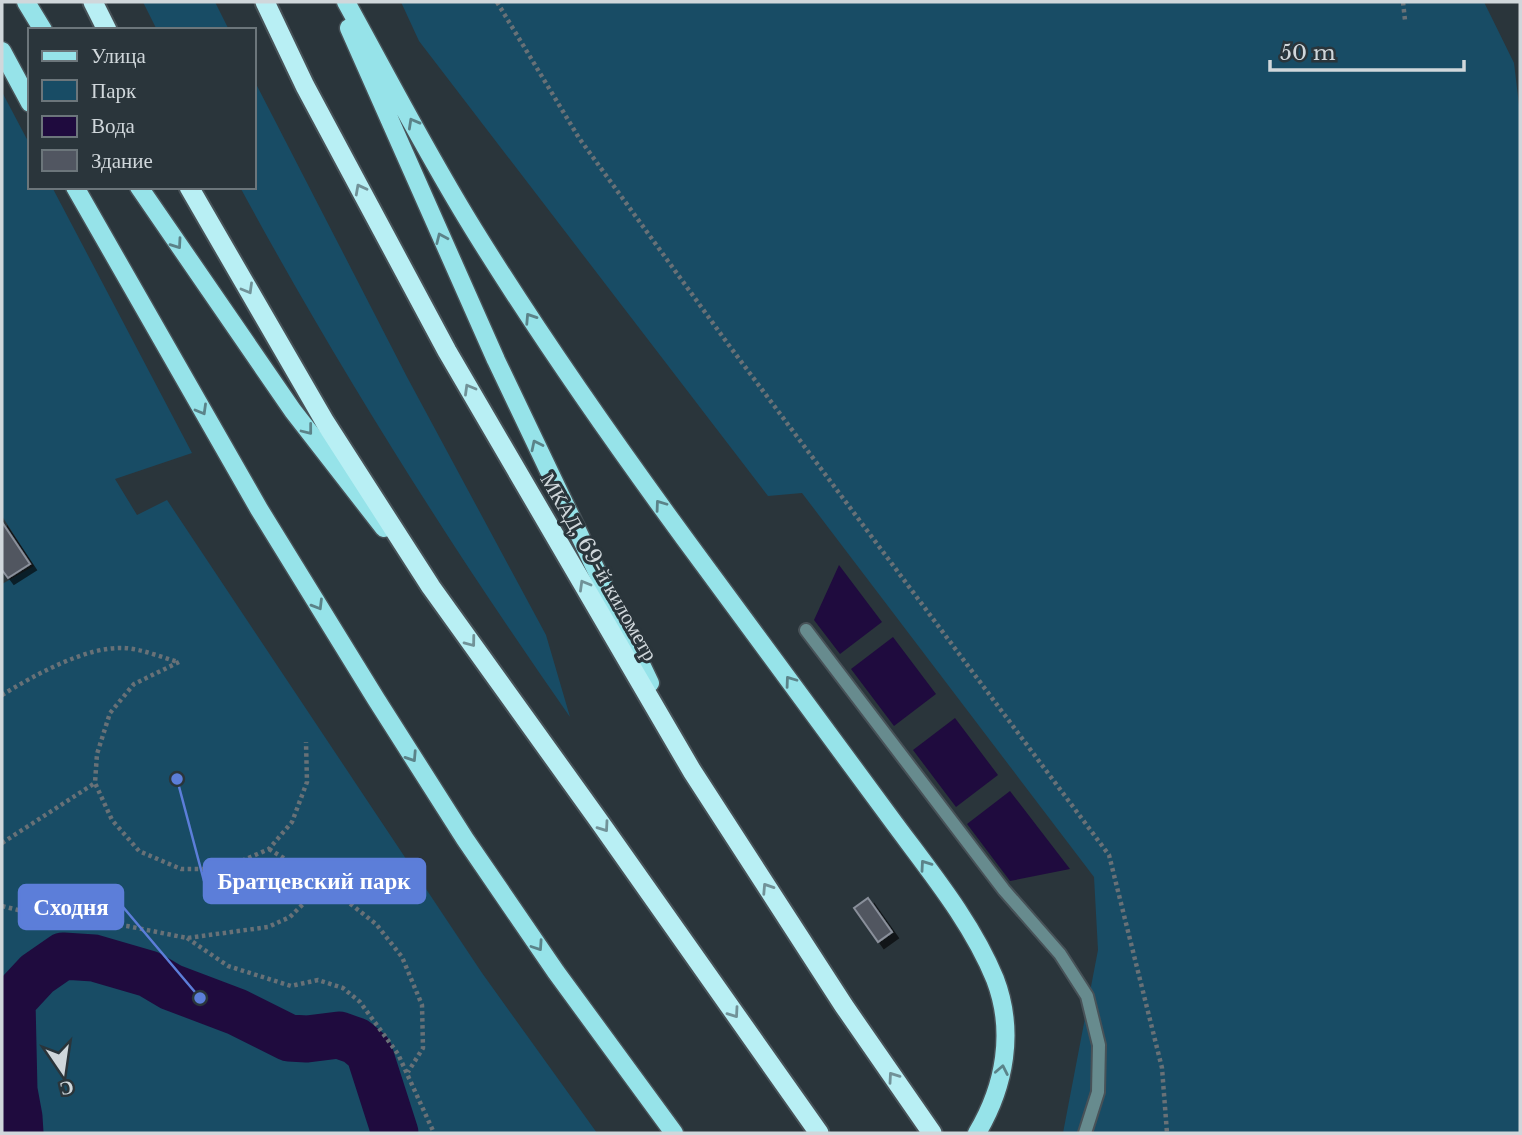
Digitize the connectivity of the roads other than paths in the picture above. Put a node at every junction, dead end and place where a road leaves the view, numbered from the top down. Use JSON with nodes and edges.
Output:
{"nodes":[{"id":1,"x":26,"y":2,"type":"edge"},
{"id":2,"x":93,"y":2,"type":"edge"},
{"id":3,"x":265,"y":2,"type":"edge"},
{"id":4,"x":337,"y":2,"type":"edge"},
{"id":5,"x":346,"y":2,"type":"edge"},
{"id":6,"x":42,"y":28,"type":"edge"},
{"id":7,"x":106,"y":28,"type":"edge"},
{"id":8,"x":2,"y":51,"type":"edge"},
{"id":9,"x":28,"y":99,"type":"edge"},
{"id":10,"x":76,"y":189,"type":"edge"},
{"id":11,"x":140,"y":189,"type":"edge"},
{"id":12,"x":190,"y":189,"type":"edge"},
{"id":13,"x":431,"y":587,"type":"junction"},
{"id":14,"x":806,"y":630,"type":"dead end"},
{"id":15,"x":692,"y":771,"type":"junction"},
{"id":16,"x":674,"y":1133,"type":"edge"},
{"id":17,"x":819,"y":1133,"type":"edge"},
{"id":18,"x":932,"y":1133,"type":"edge"},
{"id":19,"x":977,"y":1133,"type":"edge"},
{"id":20,"x":1085,"y":1133,"type":"edge"}],
"edges":[{"from":1,"to":6,"type":"main road"},
{"from":2,"to":7,"type":"highway"},
{"from":15,"to":3,"type":"highway","name":"МКАД, 69-й километр","one_way":true},
{"from":15,"to":4,"type":"main road","one_way":true},
{"from":19,"to":5,"type":"main road","one_way":true},
{"from":8,"to":9,"type":"main road"},
{"from":10,"to":16,"type":"main road","one_way":true},
{"from":11,"to":13,"type":"main road","one_way":true},
{"from":12,"to":13,"type":"highway","one_way":true},
{"from":13,"to":17,"type":"highway","one_way":true},
{"from":14,"to":20,"type":"lane"},
{"from":18,"to":15,"type":"highway","name":"МКАД, 69-й километр","one_way":true}]}
